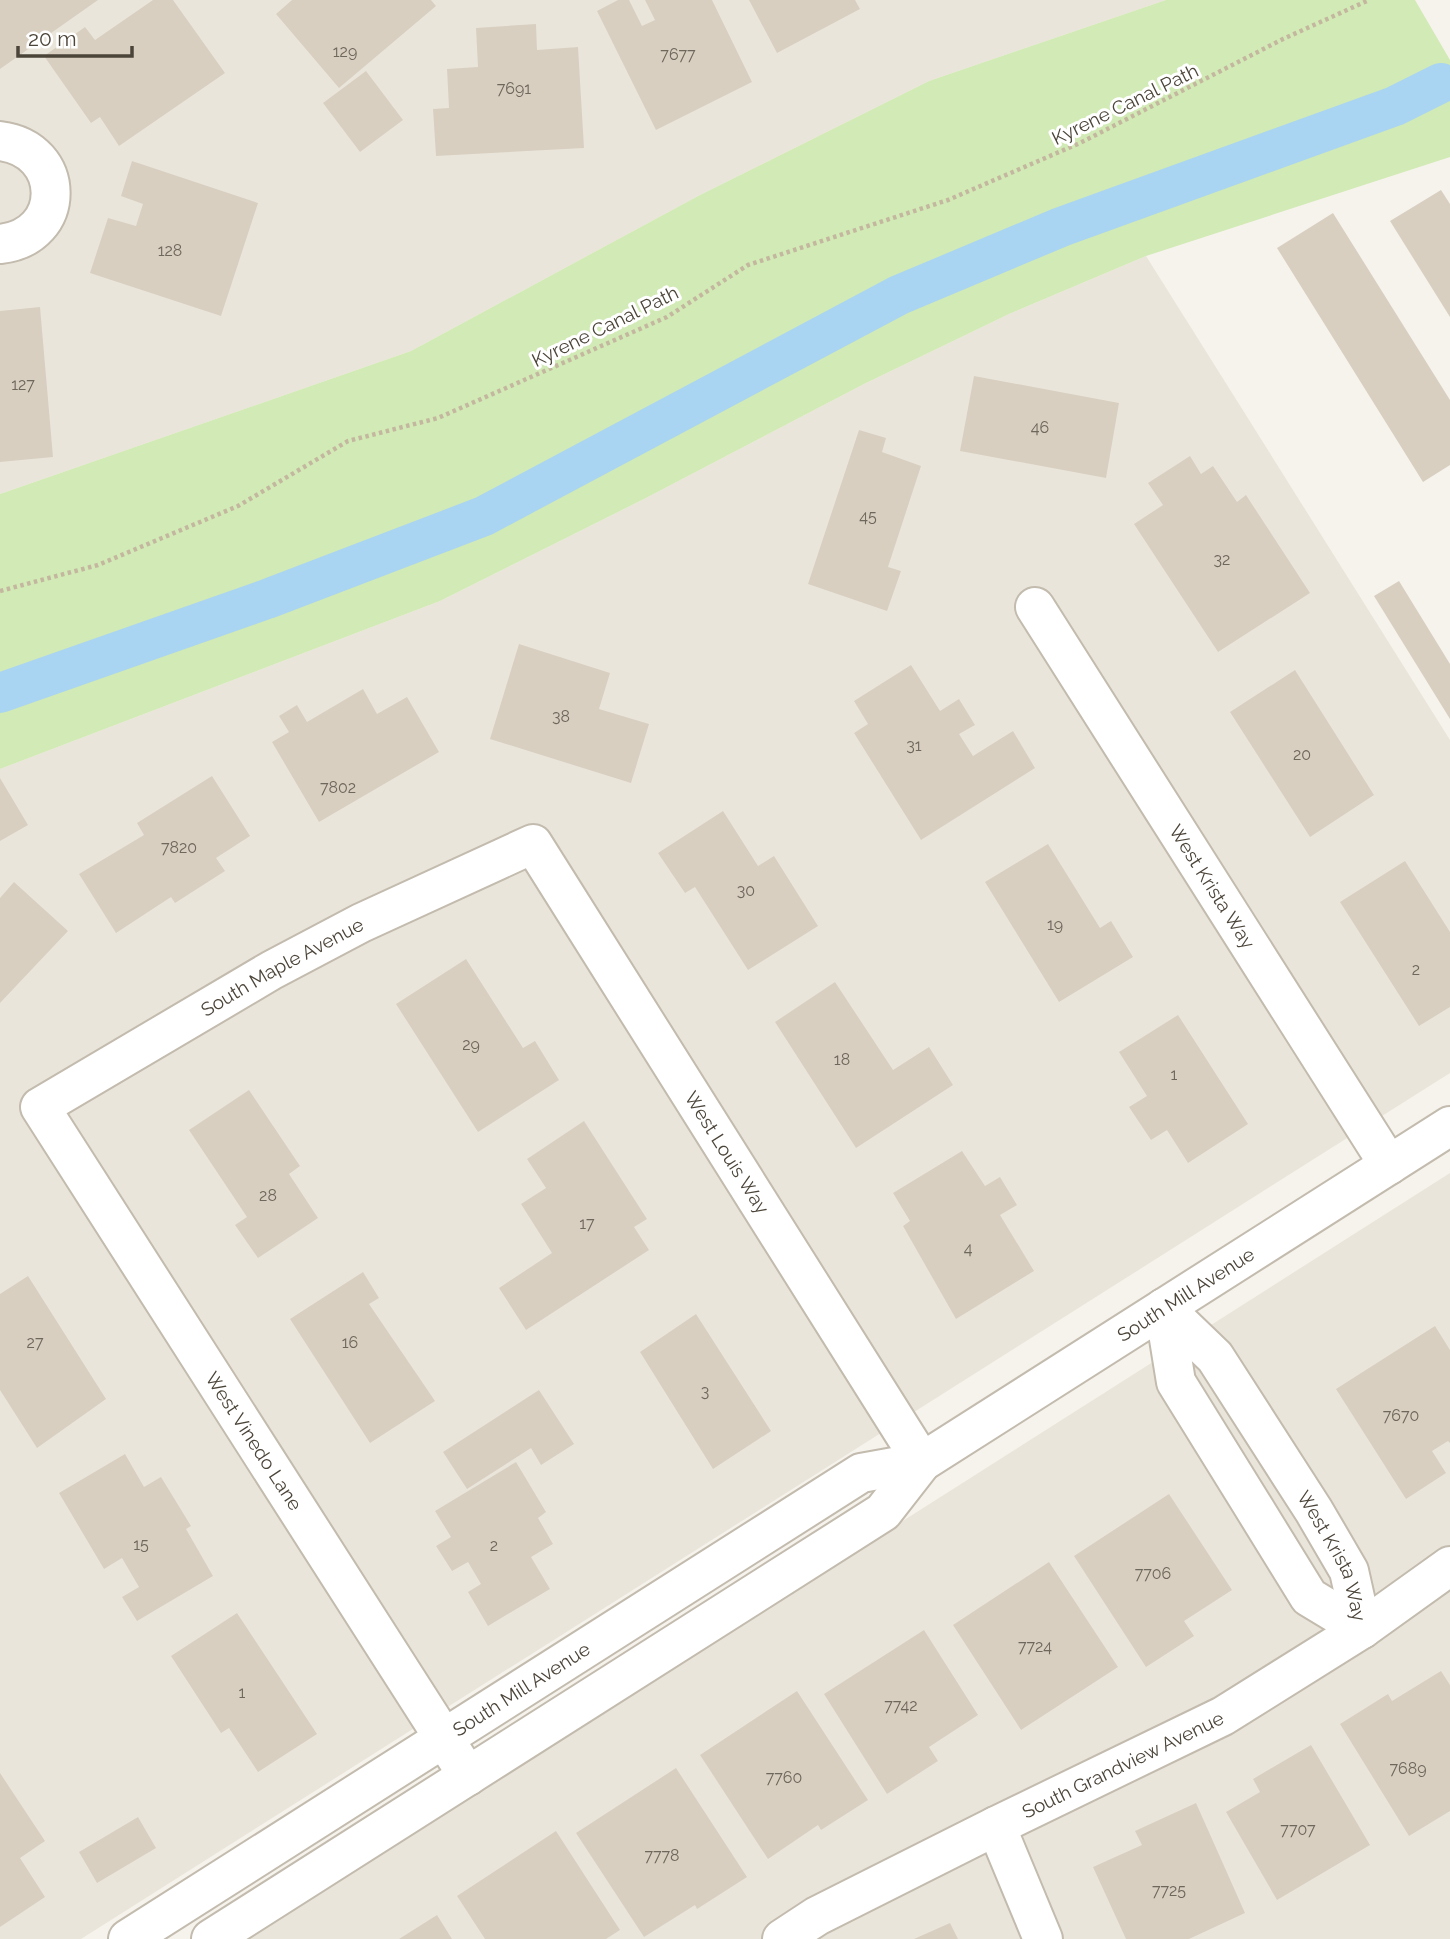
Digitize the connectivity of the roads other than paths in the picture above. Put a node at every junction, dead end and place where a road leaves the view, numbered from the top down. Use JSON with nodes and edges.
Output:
{"nodes":[{"id":1,"x":0,"y":141,"type":"edge"},
{"id":2,"x":0,"y":244,"type":"edge"},
{"id":3,"x":1035,"y":607,"type":"dead end"},
{"id":4,"x":533,"y":844,"type":"joint"},
{"id":5,"x":40,"y":1107,"type":"joint"},
{"id":6,"x":1450,"y":1126,"type":"edge"},
{"id":7,"x":1389,"y":1165,"type":"junction"},
{"id":8,"x":1164,"y":1308,"type":"junction"},
{"id":9,"x":922,"y":1462,"type":"junction"},
{"id":10,"x":1292,"y":1478,"type":"junction"},
{"id":11,"x":1251,"y":1503,"type":"junction"},
{"id":12,"x":1450,"y":1566,"type":"edge"},
{"id":13,"x":1363,"y":1629,"type":"junction"},
{"id":14,"x":445,"y":1739,"type":"junction"},
{"id":15,"x":468,"y":1776,"type":"junction"},
{"id":16,"x":996,"y":1826,"type":"junction"},
{"id":17,"x":128,"y":1939,"type":"edge"},
{"id":18,"x":211,"y":1939,"type":"edge"},
{"id":19,"x":782,"y":1939,"type":"edge"},
{"id":20,"x":1043,"y":1939,"type":"edge"}],
"edges":[{"from":1,"to":2,"type":"street"},
{"from":3,"to":7,"type":"street","name":"West Krista Way"},
{"from":4,"to":5,"type":"street","name":"South Maple Avenue"},
{"from":4,"to":9,"type":"street","name":"West Louis Way"},
{"from":5,"to":14,"type":"street","name":"West Vinedo Lane"},
{"from":6,"to":7,"type":"street","name":"South Mill Avenue"},
{"from":7,"to":8,"type":"street","name":"South Mill Avenue"},
{"from":8,"to":9,"type":"street","name":"South Mill Avenue"},
{"from":8,"to":10,"type":"street","name":"West Krista Way"},
{"from":8,"to":11,"type":"street","name":"West Krista Way"},
{"from":9,"to":14,"type":"street","name":"South Mill Avenue"},
{"from":9,"to":15,"type":"street","name":"South Mill Avenue"},
{"from":10,"to":11,"type":"street"},
{"from":10,"to":13,"type":"street","name":"West Krista Way"},
{"from":11,"to":13,"type":"street","name":"West Krista Way"},
{"from":12,"to":13,"type":"street","name":"South Grandview Avenue"},
{"from":13,"to":16,"type":"street","name":"South Grandview Avenue"},
{"from":14,"to":15,"type":"street","name":"West Vinedo Lane"},
{"from":14,"to":17,"type":"street","name":"South Mill Avenue"},
{"from":15,"to":18,"type":"street","name":"South Mill Avenue"},
{"from":16,"to":19,"type":"street","name":"South Grandview Avenue"},
{"from":16,"to":20,"type":"street"}]}
